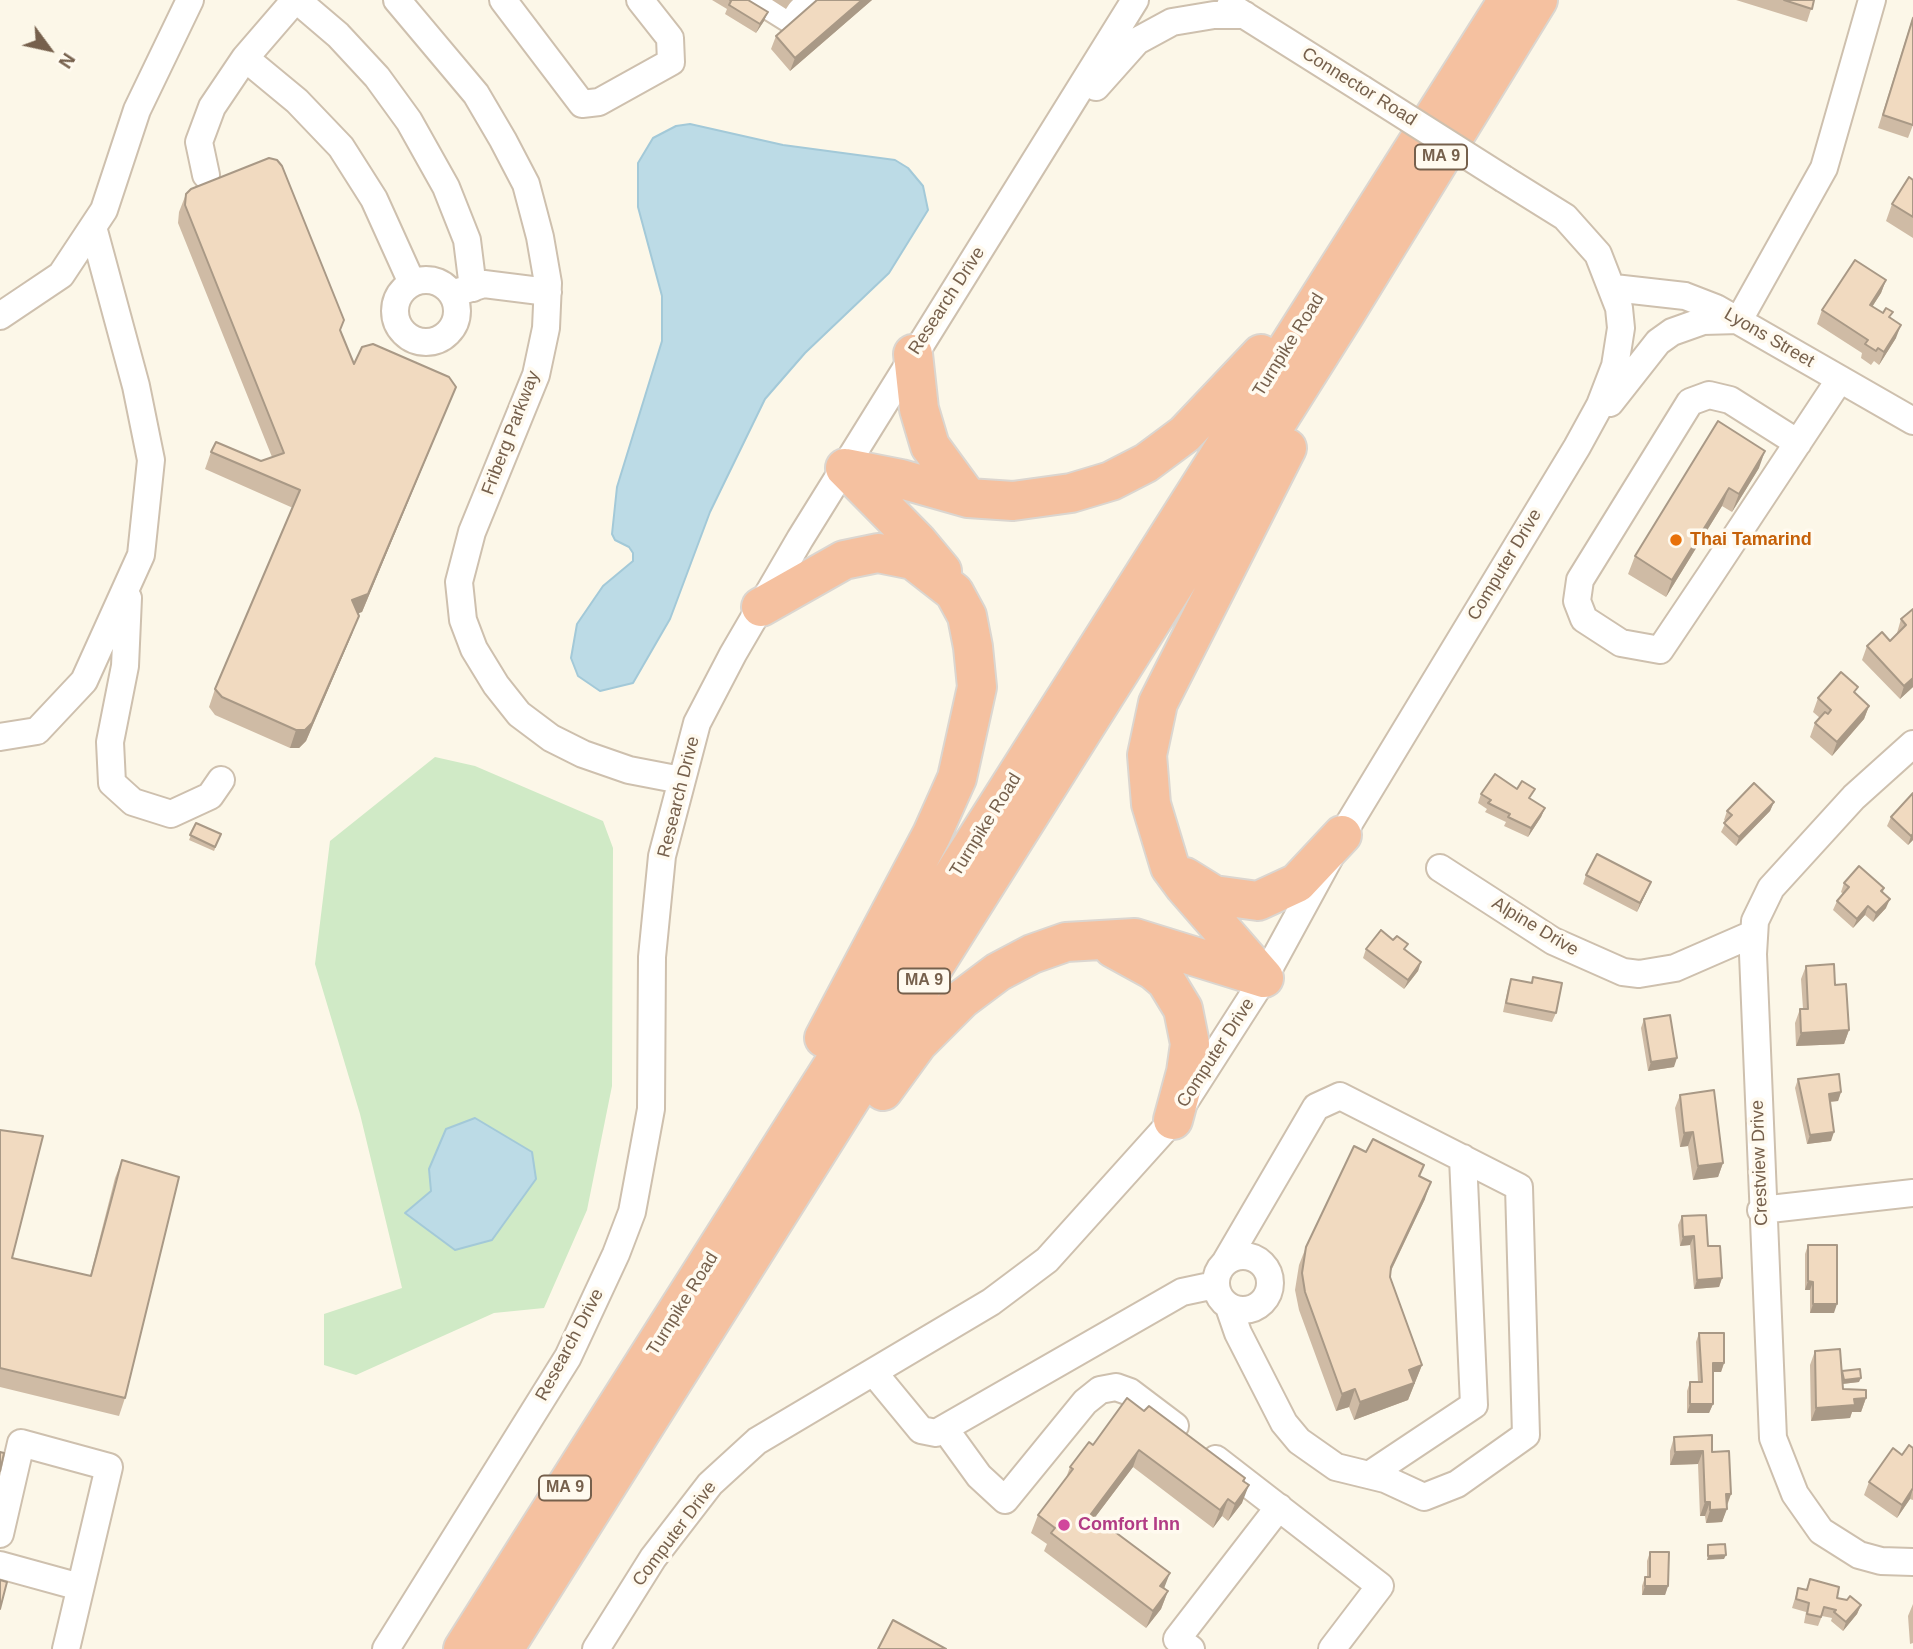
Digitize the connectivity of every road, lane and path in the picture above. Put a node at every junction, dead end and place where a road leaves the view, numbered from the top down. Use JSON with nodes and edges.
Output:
{"nodes":[{"id":1,"x":190,"y":0,"type":"edge"},
{"id":2,"x":296,"y":0,"type":"edge"},
{"id":3,"x":397,"y":0,"type":"edge"},
{"id":4,"x":503,"y":0,"type":"edge"},
{"id":5,"x":640,"y":0,"type":"edge"},
{"id":6,"x":759,"y":0,"type":"edge"},
{"id":7,"x":811,"y":0,"type":"edge"},
{"id":8,"x":1135,"y":0,"type":"edge"},
{"id":9,"x":1221,"y":0,"type":"edge"},
{"id":10,"x":1508,"y":0,"type":"edge"},
{"id":11,"x":1538,"y":0,"type":"edge"},
{"id":12,"x":1872,"y":0,"type":"edge"},
{"id":13,"x":1245,"y":15,"type":"junction"},
{"id":14,"x":245,"y":58,"type":"junction"},
{"id":15,"x":1051,"y":138,"type":"junction"},
{"id":16,"x":206,"y":175,"type":"dead end"},
{"id":17,"x":93,"y":227,"type":"junction"},
{"id":18,"x":1350,"y":249,"type":"junction"},
{"id":19,"x":412,"y":283,"type":"junction"},
{"id":20,"x":1614,"y":288,"type":"junction"},
{"id":21,"x":463,"y":291,"type":"junction"},
{"id":22,"x":548,"y":292,"type":"junction"},
{"id":23,"x":1345,"y":314,"type":"junction"},
{"id":24,"x":0,"y":316,"type":"edge"},
{"id":25,"x":1739,"y":320,"type":"junction"},
{"id":26,"x":913,"y":354,"type":"junction"},
{"id":27,"x":1840,"y":379,"type":"junction"},
{"id":28,"x":1913,"y":421,"type":"edge"},
{"id":29,"x":1798,"y":443,"type":"junction"},
{"id":30,"x":1577,"y":447,"type":"junction"},
{"id":31,"x":845,"y":468,"type":"junction"},
{"id":32,"x":968,"y":498,"type":"junction"},
{"id":33,"x":129,"y":582,"type":"junction"},
{"id":34,"x":954,"y":592,"type":"junction"},
{"id":35,"x":761,"y":607,"type":"junction"},
{"id":36,"x":0,"y":737,"type":"edge"},
{"id":37,"x":1913,"y":744,"type":"edge"},
{"id":38,"x":221,"y":780,"type":"dead end"},
{"id":39,"x":681,"y":780,"type":"junction"},
{"id":40,"x":1342,"y":835,"type":"junction"},
{"id":41,"x":1170,"y":867,"type":"junction"},
{"id":42,"x":1440,"y":868,"type":"dead end"},
{"id":43,"x":1753,"y":934,"type":"junction"},
{"id":44,"x":1099,"y":941,"type":"junction"},
{"id":45,"x":1264,"y":978,"type":"junction"},
{"id":46,"x":1173,"y":1119,"type":"junction"},
{"id":47,"x":1463,"y":1158,"type":"junction"},
{"id":48,"x":1913,"y":1193,"type":"edge"},
{"id":49,"x":1761,"y":1210,"type":"junction"},
{"id":50,"x":1223,"y":1285,"type":"junction"},
{"id":51,"x":668,"y":1328,"type":"junction"},
{"id":52,"x":874,"y":1373,"type":"junction"},
{"id":53,"x":945,"y":1429,"type":"junction"},
{"id":54,"x":1369,"y":1475,"type":"junction"},
{"id":55,"x":1279,"y":1507,"type":"junction"},
{"id":56,"x":0,"y":1534,"type":"edge"},
{"id":57,"x":1913,"y":1562,"type":"edge"},
{"id":58,"x":0,"y":1565,"type":"edge"},
{"id":59,"x":80,"y":1587,"type":"junction"},
{"id":60,"x":506,"y":1646,"type":"edge"},
{"id":61,"x":66,"y":1649,"type":"edge"},
{"id":62,"x":386,"y":1649,"type":"edge"},
{"id":63,"x":463,"y":1649,"type":"edge"},
{"id":64,"x":596,"y":1649,"type":"edge"},
{"id":65,"x":1191,"y":1649,"type":"edge"},
{"id":66,"x":1332,"y":1649,"type":"edge"}],
"edges":[{"from":1,"to":17,"type":"street"},
{"from":2,"to":14,"type":"street"},
{"from":2,"to":21,"type":"street"},
{"from":3,"to":22,"type":"street","name":"Friberg Parkway"},
{"from":4,"to":5,"type":"street"},
{"from":6,"to":7,"type":"street"},
{"from":8,"to":15,"type":"street","name":"Research Drive"},
{"from":9,"to":13,"type":"street","name":"Connector Road"},
{"from":10,"to":18,"type":"highway","name":"Turnpike Road","number":"MA 9"},
{"from":11,"to":23,"type":"highway","name":"Turnpike Road","number":"MA 9"},
{"from":12,"to":25,"type":"street"},
{"from":13,"to":15,"type":"street"},
{"from":13,"to":20,"type":"street","name":"Connector Road","bridge":true},
{"from":14,"to":16,"type":"street"},
{"from":14,"to":19,"type":"street"},
{"from":15,"to":26,"type":"street","name":"Research Drive"},
{"from":17,"to":24,"type":"street"},
{"from":17,"to":33,"type":"street"},
{"from":18,"to":32,"type":"highway"},
{"from":18,"to":51,"type":"highway","name":"Turnpike Road","number":"MA 9"},
{"from":19,"to":21,"type":"street"},
{"from":19,"to":21,"type":"street"},
{"from":20,"to":25,"type":"street","name":"Lyons Street"},
{"from":20,"to":30,"type":"street","name":"Computer Drive"},
{"from":21,"to":22,"type":"street"},
{"from":22,"to":39,"type":"street","name":"Friberg Parkway"},
{"from":23,"to":41,"type":"highway"},
{"from":23,"to":60,"type":"highway","name":"Turnpike Road","number":"MA 9"},
{"from":25,"to":27,"type":"street","name":"Lyons Street"},
{"from":25,"to":30,"type":"street"},
{"from":26,"to":31,"type":"street","name":"Research Drive"},
{"from":26,"to":32,"type":"highway"},
{"from":27,"to":28,"type":"street","name":"Lyons Street"},
{"from":27,"to":29,"type":"street"},
{"from":29,"to":29,"type":"street"},
{"from":30,"to":40,"type":"street","name":"Computer Drive"},
{"from":31,"to":32,"type":"highway"},
{"from":31,"to":34,"type":"highway"},
{"from":31,"to":35,"type":"street","name":"Research Drive"},
{"from":33,"to":36,"type":"street"},
{"from":33,"to":38,"type":"street"},
{"from":34,"to":35,"type":"highway"},
{"from":34,"to":51,"type":"highway"},
{"from":35,"to":39,"type":"street","name":"Research Drive"},
{"from":37,"to":43,"type":"street","name":"Crestview Drive"},
{"from":39,"to":62,"type":"street","name":"Research Drive"},
{"from":40,"to":41,"type":"highway"},
{"from":40,"to":45,"type":"street","name":"Computer Drive"},
{"from":41,"to":45,"type":"highway"},
{"from":42,"to":43,"type":"street","name":"Alpine Drive"},
{"from":43,"to":49,"type":"street","name":"Crestview Drive"},
{"from":44,"to":45,"type":"highway"},
{"from":44,"to":46,"type":"highway"},
{"from":44,"to":60,"type":"highway"},
{"from":45,"to":46,"type":"street","name":"Computer Drive"},
{"from":46,"to":52,"type":"street","name":"Computer Drive"},
{"from":47,"to":50,"type":"street"},
{"from":47,"to":54,"type":"street"},
{"from":47,"to":54,"type":"street"},
{"from":48,"to":49,"type":"street"},
{"from":49,"to":57,"type":"street","name":"Crestview Drive"},
{"from":50,"to":53,"type":"street"},
{"from":50,"to":54,"type":"street"},
{"from":51,"to":63,"type":"highway","name":"Turnpike Road","number":"MA 9"},
{"from":52,"to":53,"type":"street"},
{"from":52,"to":64,"type":"street","name":"Computer Drive"},
{"from":53,"to":55,"type":"street"},
{"from":55,"to":65,"type":"street"},
{"from":55,"to":66,"type":"street"},
{"from":56,"to":59,"type":"street"},
{"from":58,"to":59,"type":"street"},
{"from":59,"to":61,"type":"street"}]}
